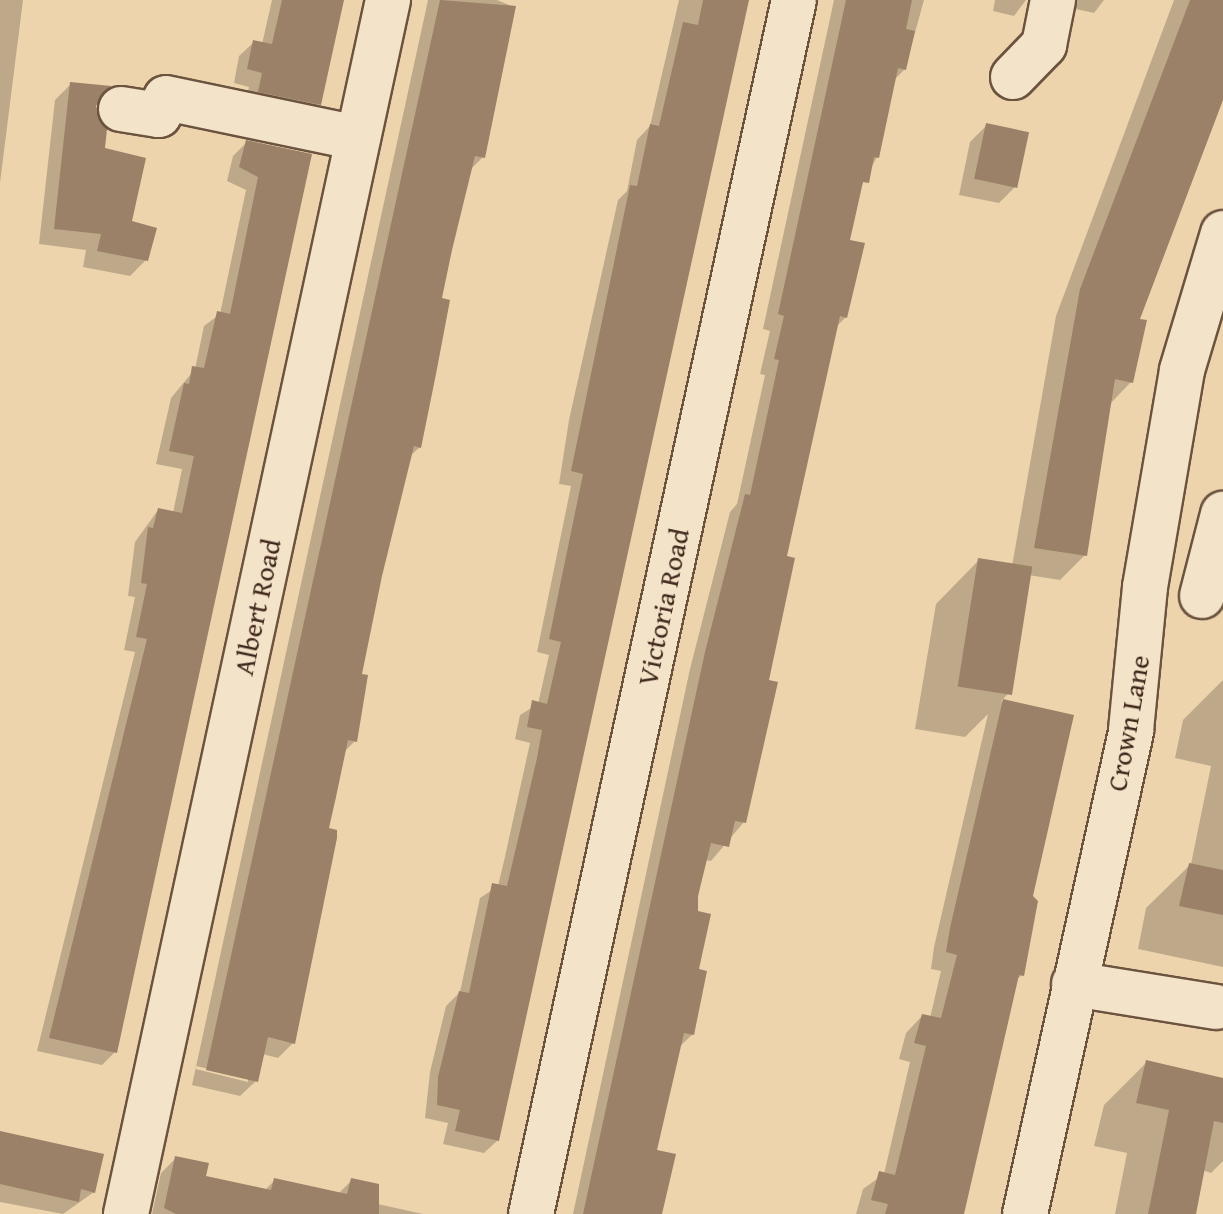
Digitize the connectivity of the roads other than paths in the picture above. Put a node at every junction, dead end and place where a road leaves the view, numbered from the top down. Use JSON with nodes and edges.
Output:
{"nodes":[{"id":1,"x":388,"y":0,"type":"edge"},
{"id":2,"x":794,"y":0,"type":"edge"},
{"id":3,"x":1053,"y":0,"type":"edge"},
{"id":4,"x":1013,"y":77,"type":"dead end"},
{"id":5,"x":121,"y":109,"type":"dead end"},
{"id":6,"x":358,"y":138,"type":"junction"},
{"id":7,"x":1223,"y":233,"type":"edge"},
{"id":8,"x":1223,"y":514,"type":"edge"},
{"id":9,"x":1145,"y":587,"type":"junction"},
{"id":10,"x":1212,"y":599,"type":"edge"},
{"id":11,"x":1074,"y":984,"type":"junction"},
{"id":12,"x":1216,"y":1007,"type":"dead end"},
{"id":13,"x":126,"y":1214,"type":"edge"},
{"id":14,"x":531,"y":1214,"type":"edge"},
{"id":15,"x":1025,"y":1214,"type":"edge"}],
"edges":[{"from":1,"to":6,"type":"street","name":"Albert Road"},
{"from":2,"to":14,"type":"street","name":"Victoria Road"},
{"from":3,"to":4,"type":"street"},
{"from":5,"to":6,"type":"street"},
{"from":6,"to":13,"type":"street","name":"Albert Road"},
{"from":7,"to":9,"type":"street","name":"Crown Lane"},
{"from":8,"to":10,"type":"street"},
{"from":9,"to":10,"type":"street"},
{"from":9,"to":11,"type":"street","name":"Crown Lane"},
{"from":11,"to":12,"type":"street"},
{"from":11,"to":15,"type":"street","name":"Crown Lane"}]}
